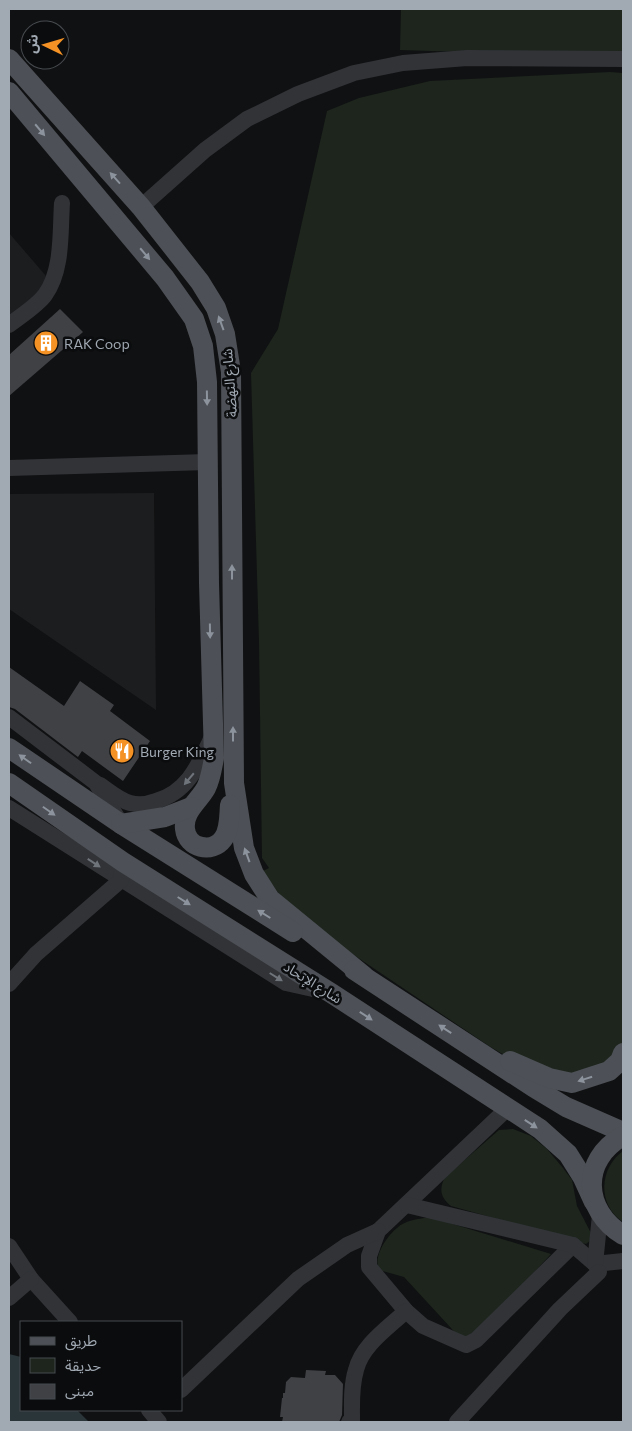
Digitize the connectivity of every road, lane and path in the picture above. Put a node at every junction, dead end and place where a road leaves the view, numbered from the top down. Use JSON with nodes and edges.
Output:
{"nodes":[{"id":1,"x":9,"y":59,"type":"edge"},
{"id":2,"x":623,"y":59,"type":"edge"},
{"id":3,"x":9,"y":92,"type":"edge"},
{"id":4,"x":62,"y":203,"type":"dead end"},
{"id":5,"x":141,"y":207,"type":"junction"},
{"id":6,"x":9,"y":325,"type":"edge"},
{"id":7,"x":207,"y":462,"type":"junction"},
{"id":8,"x":9,"y":468,"type":"edge"},
{"id":9,"x":9,"y":716,"type":"edge"},
{"id":10,"x":212,"y":737,"type":"junction"},
{"id":11,"x":9,"y":748,"type":"edge"},
{"id":12,"x":9,"y":783,"type":"edge"},
{"id":13,"x":96,"y":783,"type":"junction"},
{"id":14,"x":234,"y":783,"type":"junction"},
{"id":15,"x":192,"y":807,"type":"junction"},
{"id":16,"x":9,"y":808,"type":"edge"},
{"id":17,"x":121,"y":824,"type":"junction"},
{"id":18,"x":122,"y":871,"type":"junction"},
{"id":19,"x":364,"y":976,"type":"junction"},
{"id":20,"x":9,"y":984,"type":"edge"},
{"id":21,"x":464,"y":1042,"type":"junction"},
{"id":22,"x":623,"y":1053,"type":"edge"},
{"id":23,"x":508,"y":1108,"type":"junction"},
{"id":24,"x":623,"y":1132,"type":"edge"},
{"id":25,"x":623,"y":1136,"type":"edge"},
{"id":26,"x":407,"y":1205,"type":"junction"},
{"id":27,"x":597,"y":1209,"type":"junction"},
{"id":28,"x":378,"y":1232,"type":"junction"},
{"id":29,"x":623,"y":1235,"type":"edge"},
{"id":30,"x":573,"y":1245,"type":"junction"},
{"id":31,"x":9,"y":1246,"type":"edge"},
{"id":32,"x":623,"y":1260,"type":"edge"},
{"id":33,"x":597,"y":1268,"type":"junction"},
{"id":34,"x":31,"y":1279,"type":"junction"},
{"id":35,"x":9,"y":1298,"type":"edge"},
{"id":36,"x":406,"y":1311,"type":"junction"},
{"id":37,"x":69,"y":1321,"type":"edge"},
{"id":38,"x":182,"y":1389,"type":"edge"},
{"id":39,"x":350,"y":1422,"type":"edge"},
{"id":40,"x":458,"y":1422,"type":"edge"}],
"edges":[{"from":5,"to":1,"type":"main road","name":"شارع النهضة","one_way":true},
{"from":2,"to":5,"type":"street"},
{"from":3,"to":7,"type":"main road","name":"شارع النهضة","one_way":true},
{"from":4,"to":6,"type":"street"},
{"from":14,"to":5,"type":"main road","name":"شارع النهضة","one_way":true},
{"from":7,"to":8,"type":"street"},
{"from":7,"to":10,"type":"main road","name":"شارع النهضة","one_way":true},
{"from":9,"to":13,"type":"street"},
{"from":10,"to":13,"type":"street","one_way":true},
{"from":10,"to":15,"type":"main road","name":"شارع النهضة"},
{"from":17,"to":11,"type":"main road","one_way":true},
{"from":12,"to":18,"type":"main road","name":"شارع الإتحاد","one_way":true},
{"from":13,"to":17,"type":"street"},
{"from":14,"to":15,"type":"main road"},
{"from":19,"to":14,"type":"main road","one_way":true},
{"from":15,"to":17,"type":"main road"},
{"from":16,"to":18,"type":"street","one_way":true},
{"from":19,"to":17,"type":"main road","one_way":true},
{"from":18,"to":20,"type":"street"},
{"from":18,"to":23,"type":"main road","name":"شارع الإتحاد","one_way":true},
{"from":21,"to":19,"type":"main road","one_way":true},
{"from":22,"to":21,"type":"main road","one_way":true},
{"from":21,"to":24,"type":"main road"},
{"from":23,"to":26,"type":"street"},
{"from":23,"to":27,"type":"main road","name":"شارع الإتحاد","one_way":true},
{"from":25,"to":27,"type":"main road"},
{"from":26,"to":28,"type":"street"},
{"from":26,"to":30,"type":"street"},
{"from":27,"to":29,"type":"main road"},
{"from":27,"to":33,"type":"street"},
{"from":28,"to":36,"type":"street"},
{"from":28,"to":38,"type":"street"},
{"from":30,"to":33,"type":"street"},
{"from":30,"to":36,"type":"street"},
{"from":31,"to":34,"type":"street"},
{"from":32,"to":33,"type":"street"},
{"from":33,"to":40,"type":"street"},
{"from":34,"to":35,"type":"street"},
{"from":34,"to":37,"type":"street"},
{"from":36,"to":39,"type":"street"}]}
